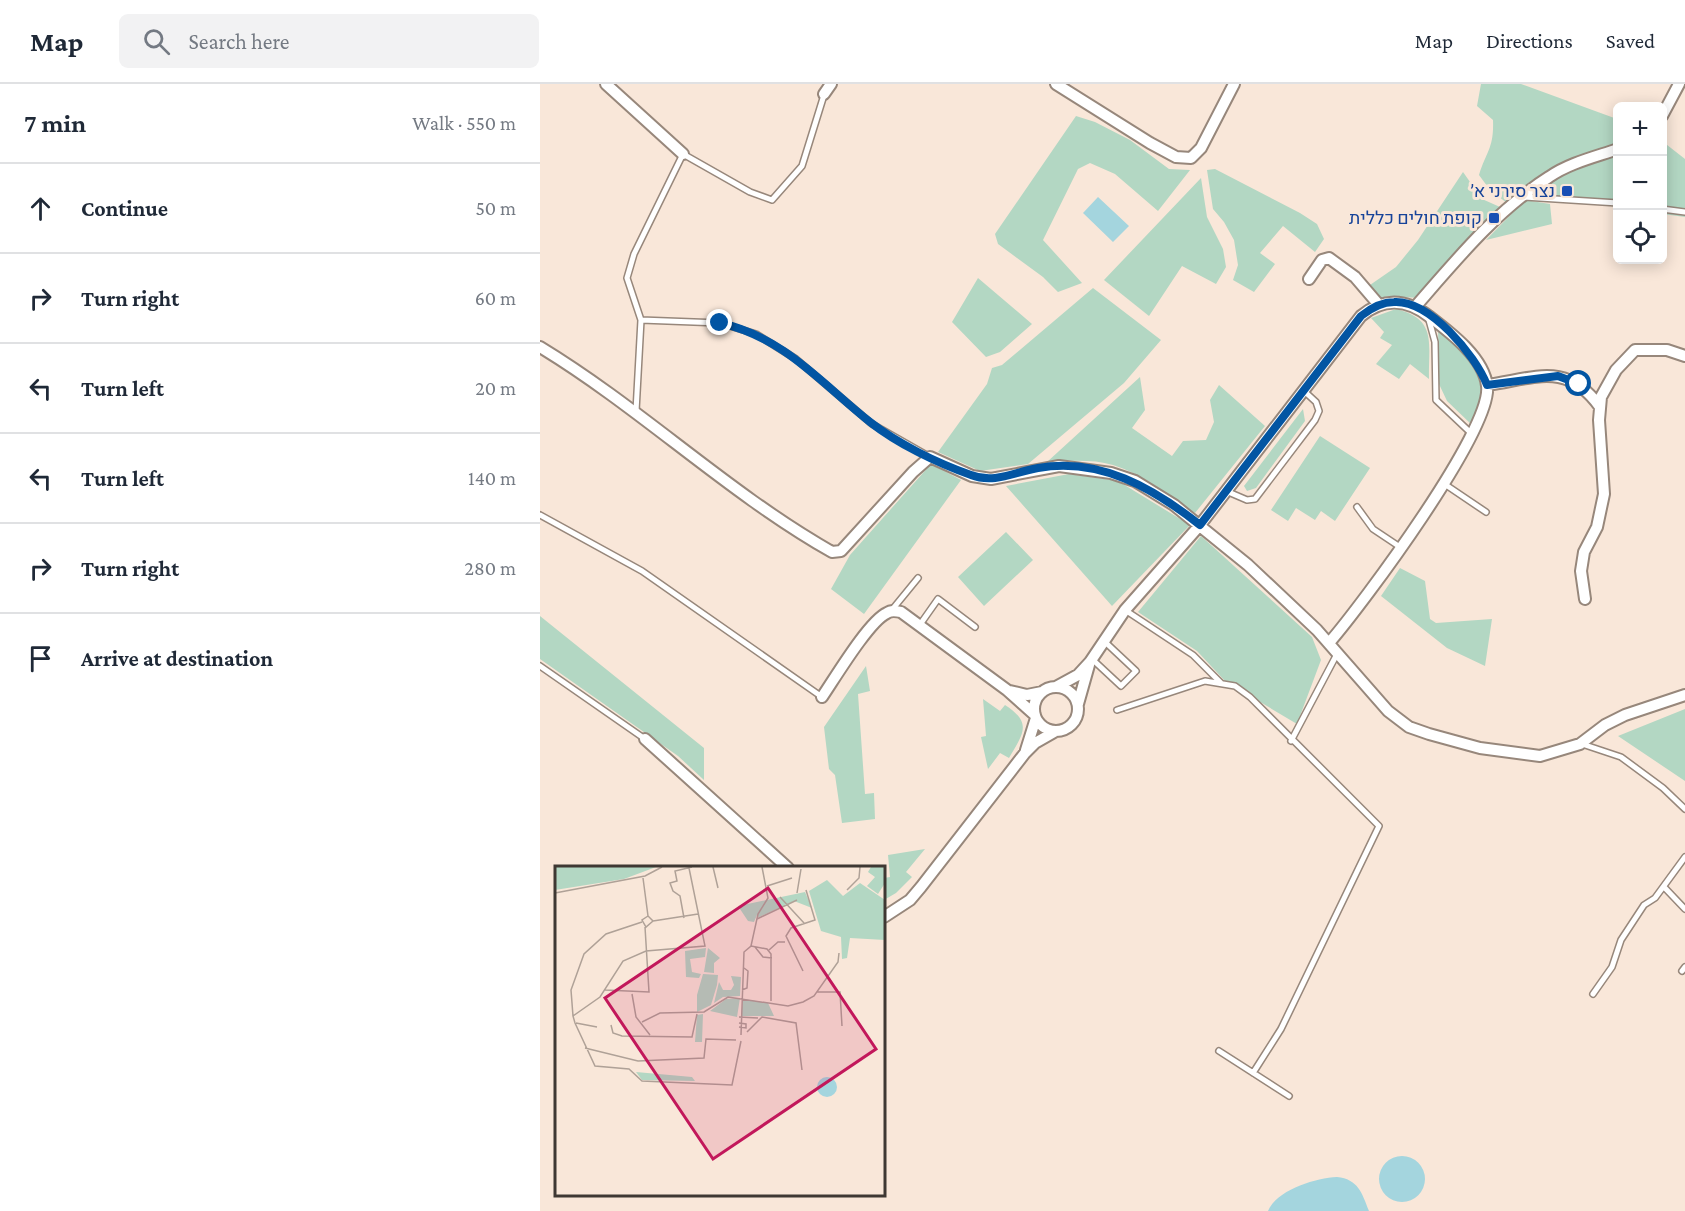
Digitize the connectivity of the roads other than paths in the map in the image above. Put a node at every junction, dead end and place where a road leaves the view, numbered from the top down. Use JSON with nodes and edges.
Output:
{"nodes":[{"id":1,"x":606,"y":84,"type":"edge"},
{"id":2,"x":831,"y":84,"type":"edge"},
{"id":3,"x":1056,"y":84,"type":"edge"},
{"id":4,"x":1234,"y":84,"type":"edge"},
{"id":5,"x":1679,"y":84,"type":"edge"},
{"id":6,"x":824,"y":94,"type":"joint"},
{"id":7,"x":1667,"y":107,"type":"edge"},
{"id":8,"x":1613,"y":151,"type":"edge"},
{"id":9,"x":683,"y":153,"type":"junction"},
{"id":10,"x":1522,"y":197,"type":"junction"},
{"id":11,"x":1613,"y":203,"type":"edge"},
{"id":12,"x":1667,"y":210,"type":"edge"},
{"id":13,"x":1685,"y":212,"type":"edge"},
{"id":14,"x":1309,"y":279,"type":"dead end"},
{"id":15,"x":1379,"y":305,"type":"junction"},
{"id":16,"x":1416,"y":306,"type":"junction"},
{"id":17,"x":1428,"y":315,"type":"junction"},
{"id":18,"x":641,"y":320,"type":"junction"},
{"id":19,"x":540,"y":347,"type":"edge"},
{"id":20,"x":1685,"y":356,"type":"edge"},
{"id":21,"x":1487,"y":385,"type":"junction"},
{"id":22,"x":1304,"y":390,"type":"junction"},
{"id":23,"x":1600,"y":407,"type":"junction"},
{"id":24,"x":636,"y":411,"type":"junction"},
{"id":25,"x":1473,"y":435,"type":"junction"},
{"id":26,"x":930,"y":457,"type":"junction"},
{"id":27,"x":1443,"y":483,"type":"junction"},
{"id":28,"x":1226,"y":491,"type":"junction"},
{"id":29,"x":1357,"y":507,"type":"dead end"},
{"id":30,"x":1486,"y":512,"type":"dead end"},
{"id":31,"x":540,"y":515,"type":"edge"},
{"id":32,"x":1200,"y":525,"type":"junction"},
{"id":33,"x":1400,"y":547,"type":"junction"},
{"id":34,"x":918,"y":578,"type":"dead end"},
{"id":35,"x":1585,"y":599,"type":"dead end"},
{"id":36,"x":1125,"y":610,"type":"junction"},
{"id":37,"x":890,"y":611,"type":"junction"},
{"id":38,"x":919,"y":626,"type":"junction"},
{"id":39,"x":975,"y":627,"type":"dead end"},
{"id":40,"x":1104,"y":641,"type":"junction"},
{"id":41,"x":1329,"y":643,"type":"junction"},
{"id":42,"x":1338,"y":653,"type":"junction"},
{"id":43,"x":1091,"y":661,"type":"junction"},
{"id":44,"x":540,"y":666,"type":"edge"},
{"id":45,"x":1221,"y":683,"type":"junction"},
{"id":46,"x":1056,"y":687,"type":"junction"},
{"id":47,"x":1007,"y":690,"type":"junction"},
{"id":48,"x":1042,"y":692,"type":"junction"},
{"id":49,"x":1685,"y":695,"type":"edge"},
{"id":50,"x":822,"y":697,"type":"joint"},
{"id":51,"x":1078,"y":704,"type":"junction"},
{"id":52,"x":1117,"y":710,"type":"dead end"},
{"id":53,"x":1035,"y":716,"type":"junction"},
{"id":54,"x":1056,"y":731,"type":"junction"},
{"id":55,"x":645,"y":739,"type":"joint"},
{"id":56,"x":1291,"y":741,"type":"junction"},
{"id":57,"x":1580,"y":744,"type":"junction"},
{"id":58,"x":1025,"y":753,"type":"junction"},
{"id":59,"x":1685,"y":809,"type":"edge"},
{"id":60,"x":1685,"y":857,"type":"edge"},
{"id":61,"x":787,"y":866,"type":"edge"},
{"id":62,"x":1664,"y":887,"type":"junction"},
{"id":63,"x":1685,"y":909,"type":"edge"},
{"id":64,"x":885,"y":916,"type":"edge"},
{"id":65,"x":1593,"y":994,"type":"dead end"},
{"id":66,"x":1219,"y":1051,"type":"dead end"},
{"id":67,"x":1253,"y":1073,"type":"junction"},
{"id":68,"x":1289,"y":1096,"type":"dead end"}],
"edges":[{"from":1,"to":9,"type":"street"},
{"from":2,"to":6,"type":"street"},
{"from":3,"to":4,"type":"street"},
{"from":5,"to":7,"type":"street"},
{"from":6,"to":9,"type":"lane"},
{"from":8,"to":10,"type":"street"},
{"from":9,"to":18,"type":"lane"},
{"from":10,"to":11,"type":"lane"},
{"from":10,"to":16,"type":"street"},
{"from":12,"to":13,"type":"lane"},
{"from":14,"to":15,"type":"street"},
{"from":15,"to":16,"type":"street"},
{"from":15,"to":22,"type":"street"},
{"from":16,"to":17,"type":"street"},
{"from":17,"to":21,"type":"street"},
{"from":17,"to":25,"type":"lane"},
{"from":18,"to":24,"type":"lane"},
{"from":18,"to":26,"type":"lane"},
{"from":19,"to":24,"type":"street"},
{"from":20,"to":23,"type":"street"},
{"from":21,"to":23,"type":"street"},
{"from":21,"to":25,"type":"street"},
{"from":22,"to":28,"type":"street"},
{"from":22,"to":28,"type":"lane"},
{"from":23,"to":35,"type":"street"},
{"from":24,"to":26,"type":"street"},
{"from":25,"to":27,"type":"street"},
{"from":26,"to":32,"type":"street"},
{"from":27,"to":30,"type":"lane"},
{"from":27,"to":33,"type":"street"},
{"from":28,"to":32,"type":"street"},
{"from":29,"to":33,"type":"lane"},
{"from":31,"to":50,"type":"lane"},
{"from":32,"to":36,"type":"street"},
{"from":32,"to":41,"type":"street"},
{"from":33,"to":41,"type":"street"},
{"from":34,"to":37,"type":"lane"},
{"from":36,"to":40,"type":"street"},
{"from":36,"to":45,"type":"lane"},
{"from":37,"to":38,"type":"street"},
{"from":37,"to":50,"type":"street"},
{"from":38,"to":39,"type":"lane"},
{"from":38,"to":47,"type":"street"},
{"from":40,"to":43,"type":"street"},
{"from":40,"to":43,"type":"lane"},
{"from":41,"to":42,"type":"street"},
{"from":42,"to":56,"type":"lane"},
{"from":42,"to":57,"type":"street"},
{"from":43,"to":46,"type":"street"},
{"from":43,"to":51,"type":"street"},
{"from":44,"to":55,"type":"lane"},
{"from":45,"to":52,"type":"lane"},
{"from":45,"to":56,"type":"lane"},
{"from":46,"to":48,"type":"street"},
{"from":46,"to":51,"type":"street"},
{"from":47,"to":48,"type":"street"},
{"from":47,"to":53,"type":"street"},
{"from":48,"to":53,"type":"street"},
{"from":49,"to":57,"type":"street"},
{"from":51,"to":54,"type":"street"},
{"from":53,"to":54,"type":"street"},
{"from":53,"to":58,"type":"street"},
{"from":54,"to":58,"type":"street"},
{"from":55,"to":61,"type":"street"},
{"from":56,"to":67,"type":"lane"},
{"from":57,"to":59,"type":"lane"},
{"from":58,"to":64,"type":"street"},
{"from":60,"to":62,"type":"lane"},
{"from":62,"to":63,"type":"lane"},
{"from":62,"to":65,"type":"lane"},
{"from":66,"to":67,"type":"lane"},
{"from":67,"to":68,"type":"lane"}]}
